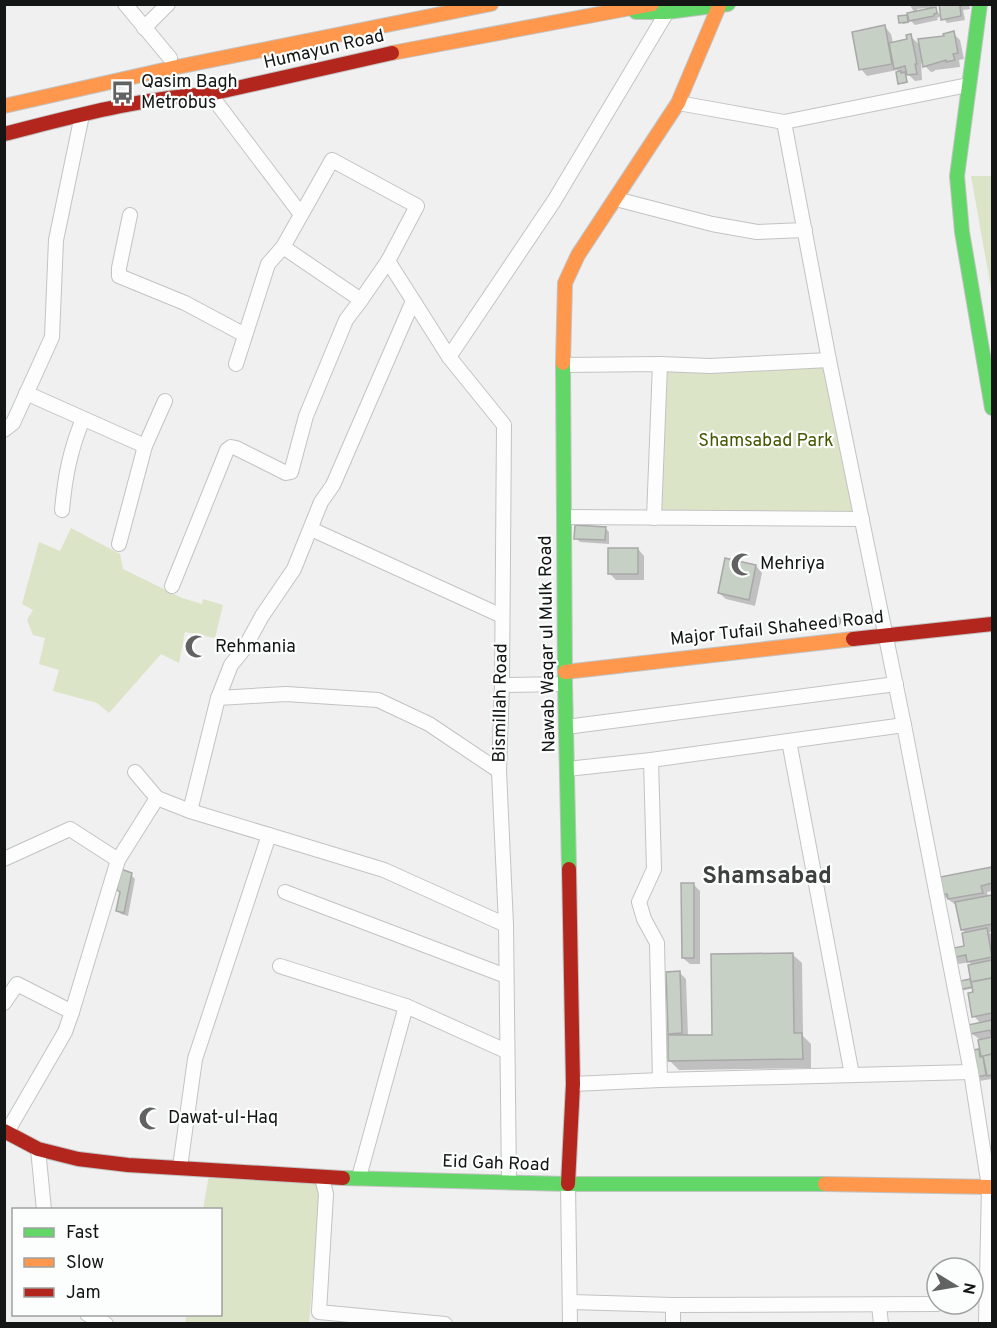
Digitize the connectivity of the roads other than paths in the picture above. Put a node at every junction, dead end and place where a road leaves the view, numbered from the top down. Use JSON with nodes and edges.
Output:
{"nodes":[{"id":1,"x":125,"y":4,"type":"edge"},
{"id":2,"x":168,"y":4,"type":"edge"},
{"id":3,"x":491,"y":4,"type":"edge"},
{"id":4,"x":652,"y":4,"type":"edge"},
{"id":5,"x":980,"y":4,"type":"edge"},
{"id":6,"x":723,"y":5,"type":"edge"},
{"id":7,"x":614,"y":11,"type":"junction"},
{"id":8,"x":668,"y":12,"type":"junction"},
{"id":9,"x":144,"y":28,"type":"junction"},
{"id":10,"x":170,"y":58,"type":"dead end"},
{"id":11,"x":968,"y":85,"type":"junction"},
{"id":12,"x":210,"y":94,"type":"junction"},
{"id":13,"x":678,"y":103,"type":"junction"},
{"id":14,"x":4,"y":106,"type":"edge"},
{"id":15,"x":82,"y":115,"type":"junction"},
{"id":16,"x":784,"y":122,"type":"junction"},
{"id":17,"x":4,"y":134,"type":"edge"},
{"id":18,"x":616,"y":199,"type":"junction"},
{"id":19,"x":300,"y":213,"type":"junction"},
{"id":20,"x":130,"y":215,"type":"dead end"},
{"id":21,"x":804,"y":230,"type":"junction"},
{"id":22,"x":283,"y":247,"type":"junction"},
{"id":23,"x":388,"y":261,"type":"junction"},
{"id":24,"x":361,"y":300,"type":"junction"},
{"id":25,"x":412,"y":301,"type":"junction"},
{"id":26,"x":245,"y":334,"type":"junction"},
{"id":27,"x":449,"y":357,"type":"junction"},
{"id":28,"x":829,"y":360,"type":"junction"},
{"id":29,"x":236,"y":364,"type":"dead end"},
{"id":30,"x":660,"y":364,"type":"junction"},
{"id":31,"x":563,"y":365,"type":"junction"},
{"id":32,"x":26,"y":393,"type":"junction"},
{"id":33,"x":165,"y":401,"type":"dead end"},
{"id":34,"x":993,"y":408,"type":"edge"},
{"id":35,"x":83,"y":419,"type":"junction"},
{"id":36,"x":4,"y":430,"type":"edge"},
{"id":37,"x":145,"y":446,"type":"junction"},
{"id":38,"x":62,"y":510,"type":"dead end"},
{"id":39,"x":564,"y":518,"type":"junction"},
{"id":40,"x":654,"y":518,"type":"junction"},
{"id":41,"x":862,"y":519,"type":"junction"},
{"id":42,"x":311,"y":529,"type":"junction"},
{"id":43,"x":119,"y":544,"type":"dead end"},
{"id":44,"x":172,"y":586,"type":"dead end"},
{"id":45,"x":502,"y":616,"type":"junction"},
{"id":46,"x":993,"y":624,"type":"edge"},
{"id":47,"x":886,"y":635,"type":"junction"},
{"id":48,"x":565,"y":678,"type":"junction"},
{"id":49,"x":896,"y":684,"type":"junction"},
{"id":50,"x":502,"y":685,"type":"junction"},
{"id":51,"x":218,"y":698,"type":"junction"},
{"id":52,"x":904,"y":725,"type":"junction"},
{"id":53,"x":566,"y":727,"type":"junction"},
{"id":54,"x":789,"y":741,"type":"junction"},
{"id":55,"x":651,"y":760,"type":"junction"},
{"id":56,"x":567,"y":769,"type":"junction"},
{"id":57,"x":499,"y":771,"type":"junction"},
{"id":58,"x":135,"y":772,"type":"dead end"},
{"id":59,"x":157,"y":798,"type":"junction"},
{"id":60,"x":190,"y":811,"type":"junction"},
{"id":61,"x":269,"y":835,"type":"junction"},
{"id":62,"x":4,"y":859,"type":"edge"},
{"id":63,"x":118,"y":860,"type":"junction"},
{"id":64,"x":285,"y":892,"type":"dead end"},
{"id":65,"x":506,"y":925,"type":"junction"},
{"id":66,"x":280,"y":966,"type":"dead end"},
{"id":67,"x":506,"y":976,"type":"junction"},
{"id":68,"x":11,"y":981,"type":"edge"},
{"id":69,"x":4,"y":1003,"type":"edge"},
{"id":70,"x":406,"y":1006,"type":"junction"},
{"id":71,"x":72,"y":1012,"type":"junction"},
{"id":72,"x":506,"y":1051,"type":"junction"},
{"id":73,"x":971,"y":1072,"type":"junction"},
{"id":74,"x":852,"y":1075,"type":"junction"},
{"id":75,"x":660,"y":1080,"type":"junction"},
{"id":76,"x":573,"y":1084,"type":"junction"},
{"id":77,"x":6,"y":1132,"type":"edge"},
{"id":78,"x":38,"y":1149,"type":"junction"},
{"id":79,"x":180,"y":1167,"type":"junction"},
{"id":80,"x":321,"y":1177,"type":"junction"},
{"id":81,"x":359,"y":1178,"type":"junction"},
{"id":82,"x":508,"y":1182,"type":"junction"},
{"id":83,"x":568,"y":1185,"type":"junction"},
{"id":84,"x":991,"y":1187,"type":"edge"},
{"id":85,"x":44,"y":1208,"type":"edge"},
{"id":86,"x":984,"y":1256,"type":"edge"},
{"id":87,"x":571,"y":1302,"type":"junction"},
{"id":88,"x":925,"y":1304,"type":"edge"},
{"id":89,"x":673,"y":1305,"type":"junction"},
{"id":90,"x":879,"y":1305,"type":"junction"},
{"id":91,"x":91,"y":1316,"type":"edge"},
{"id":92,"x":106,"y":1323,"type":"edge"},
{"id":93,"x":445,"y":1323,"type":"edge"},
{"id":94,"x":570,"y":1323,"type":"edge"},
{"id":95,"x":673,"y":1323,"type":"edge"},
{"id":96,"x":881,"y":1323,"type":"edge"}],
"edges":[{"from":1,"to":9,"type":"street"},
{"from":2,"to":9,"type":"street"},
{"from":3,"to":14,"type":"main road","name":"Humayun Road"},
{"from":4,"to":7,"type":"main road","name":"Humayun Road"},
{"from":5,"to":11,"type":"main road"},
{"from":6,"to":8,"type":"main road"},
{"from":6,"to":13,"type":"main road","name":"Nawab Waqar ul Mulk Road"},
{"from":7,"to":8,"type":"main road"},
{"from":7,"to":12,"type":"main road","name":"Humayun Road"},
{"from":8,"to":27,"type":"street"},
{"from":9,"to":10,"type":"street"},
{"from":11,"to":16,"type":"street"},
{"from":11,"to":34,"type":"main road"},
{"from":12,"to":15,"type":"main road","name":"Humayun Road"},
{"from":12,"to":19,"type":"street"},
{"from":13,"to":16,"type":"street"},
{"from":13,"to":18,"type":"main road","name":"Nawab Waqar ul Mulk Road"},
{"from":15,"to":17,"type":"main road","name":"Humayun Road"},
{"from":15,"to":32,"type":"street"},
{"from":16,"to":21,"type":"street"},
{"from":18,"to":21,"type":"street"},
{"from":18,"to":31,"type":"main road","name":"Nawab Waqar ul Mulk Road"},
{"from":19,"to":22,"type":"street"},
{"from":19,"to":23,"type":"street"},
{"from":20,"to":26,"type":"street"},
{"from":21,"to":28,"type":"street"},
{"from":22,"to":24,"type":"street"},
{"from":22,"to":26,"type":"street"},
{"from":23,"to":24,"type":"street"},
{"from":23,"to":25,"type":"street","name":"Bismillah Road"},
{"from":24,"to":44,"type":"street"},
{"from":25,"to":27,"type":"street","name":"Bismillah Road"},
{"from":25,"to":42,"type":"street"},
{"from":26,"to":29,"type":"street"},
{"from":27,"to":45,"type":"street","name":"Bismillah Road"},
{"from":28,"to":30,"type":"street"},
{"from":28,"to":41,"type":"street"},
{"from":30,"to":31,"type":"street"},
{"from":30,"to":40,"type":"street"},
{"from":31,"to":39,"type":"main road","name":"Nawab Waqar ul Mulk Road"},
{"from":32,"to":35,"type":"street"},
{"from":32,"to":36,"type":"street"},
{"from":33,"to":37,"type":"street"},
{"from":35,"to":37,"type":"street"},
{"from":35,"to":38,"type":"street"},
{"from":37,"to":43,"type":"street"},
{"from":39,"to":40,"type":"street"},
{"from":39,"to":48,"type":"main road","name":"Nawab Waqar ul Mulk Road"},
{"from":40,"to":41,"type":"street"},
{"from":41,"to":47,"type":"street"},
{"from":42,"to":45,"type":"street"},
{"from":42,"to":51,"type":"street"},
{"from":45,"to":50,"type":"street","name":"Bismillah Road"},
{"from":46,"to":47,"type":"main road","name":"Major Tufail Shaheed Road"},
{"from":47,"to":48,"type":"main road","name":"Major Tufail Shaheed Road"},
{"from":47,"to":49,"type":"street"},
{"from":48,"to":50,"type":"street"},
{"from":48,"to":53,"type":"main road","name":"Nawab Waqar ul Mulk Road"},
{"from":49,"to":52,"type":"street"},
{"from":49,"to":53,"type":"street"},
{"from":50,"to":57,"type":"street","name":"Bismillah Road"},
{"from":51,"to":57,"type":"street"},
{"from":51,"to":60,"type":"street"},
{"from":52,"to":54,"type":"street"},
{"from":52,"to":73,"type":"street"},
{"from":53,"to":56,"type":"main road","name":"Nawab Waqar ul Mulk Road"},
{"from":54,"to":55,"type":"street"},
{"from":54,"to":74,"type":"street"},
{"from":55,"to":56,"type":"street"},
{"from":55,"to":75,"type":"street"},
{"from":56,"to":76,"type":"main road","name":"Nawab Waqar ul Mulk Road"},
{"from":57,"to":65,"type":"street","name":"Bismillah Road"},
{"from":58,"to":59,"type":"street"},
{"from":59,"to":60,"type":"street"},
{"from":59,"to":63,"type":"street"},
{"from":60,"to":61,"type":"street"},
{"from":61,"to":65,"type":"street"},
{"from":61,"to":79,"type":"street"},
{"from":62,"to":63,"type":"street"},
{"from":63,"to":71,"type":"street"},
{"from":64,"to":67,"type":"street"},
{"from":65,"to":67,"type":"street","name":"Bismillah Road"},
{"from":66,"to":70,"type":"street"},
{"from":67,"to":72,"type":"street","name":"Bismillah Road"},
{"from":68,"to":69,"type":"street"},
{"from":68,"to":71,"type":"street"},
{"from":70,"to":72,"type":"street"},
{"from":70,"to":81,"type":"street"},
{"from":71,"to":77,"type":"street"},
{"from":72,"to":82,"type":"street","name":"Bismillah Road"},
{"from":73,"to":74,"type":"street"},
{"from":73,"to":84,"type":"street"},
{"from":74,"to":75,"type":"street"},
{"from":75,"to":76,"type":"street"},
{"from":76,"to":83,"type":"main road","name":"Nawab Waqar ul Mulk Road"},
{"from":77,"to":78,"type":"main road","name":"Eid Gah Road"},
{"from":78,"to":79,"type":"main road","name":"Eid Gah Road"},
{"from":78,"to":85,"type":"street"},
{"from":79,"to":80,"type":"main road","name":"Eid Gah Road"},
{"from":80,"to":81,"type":"main road","name":"Eid Gah Road"},
{"from":80,"to":93,"type":"street"},
{"from":81,"to":82,"type":"main road","name":"Eid Gah Road"},
{"from":82,"to":83,"type":"main road","name":"Eid Gah Road"},
{"from":83,"to":84,"type":"main road","name":"Eid Gah Road"},
{"from":83,"to":87,"type":"street","name":"Nawab Waqar ul Mulk Road"},
{"from":84,"to":86,"type":"street"},
{"from":87,"to":89,"type":"street"},
{"from":87,"to":94,"type":"street","name":"Nawab Waqar ul Mulk Road"},
{"from":88,"to":90,"type":"street"},
{"from":89,"to":90,"type":"street"},
{"from":89,"to":95,"type":"street"},
{"from":90,"to":96,"type":"street"},
{"from":91,"to":92,"type":"street"}]}
